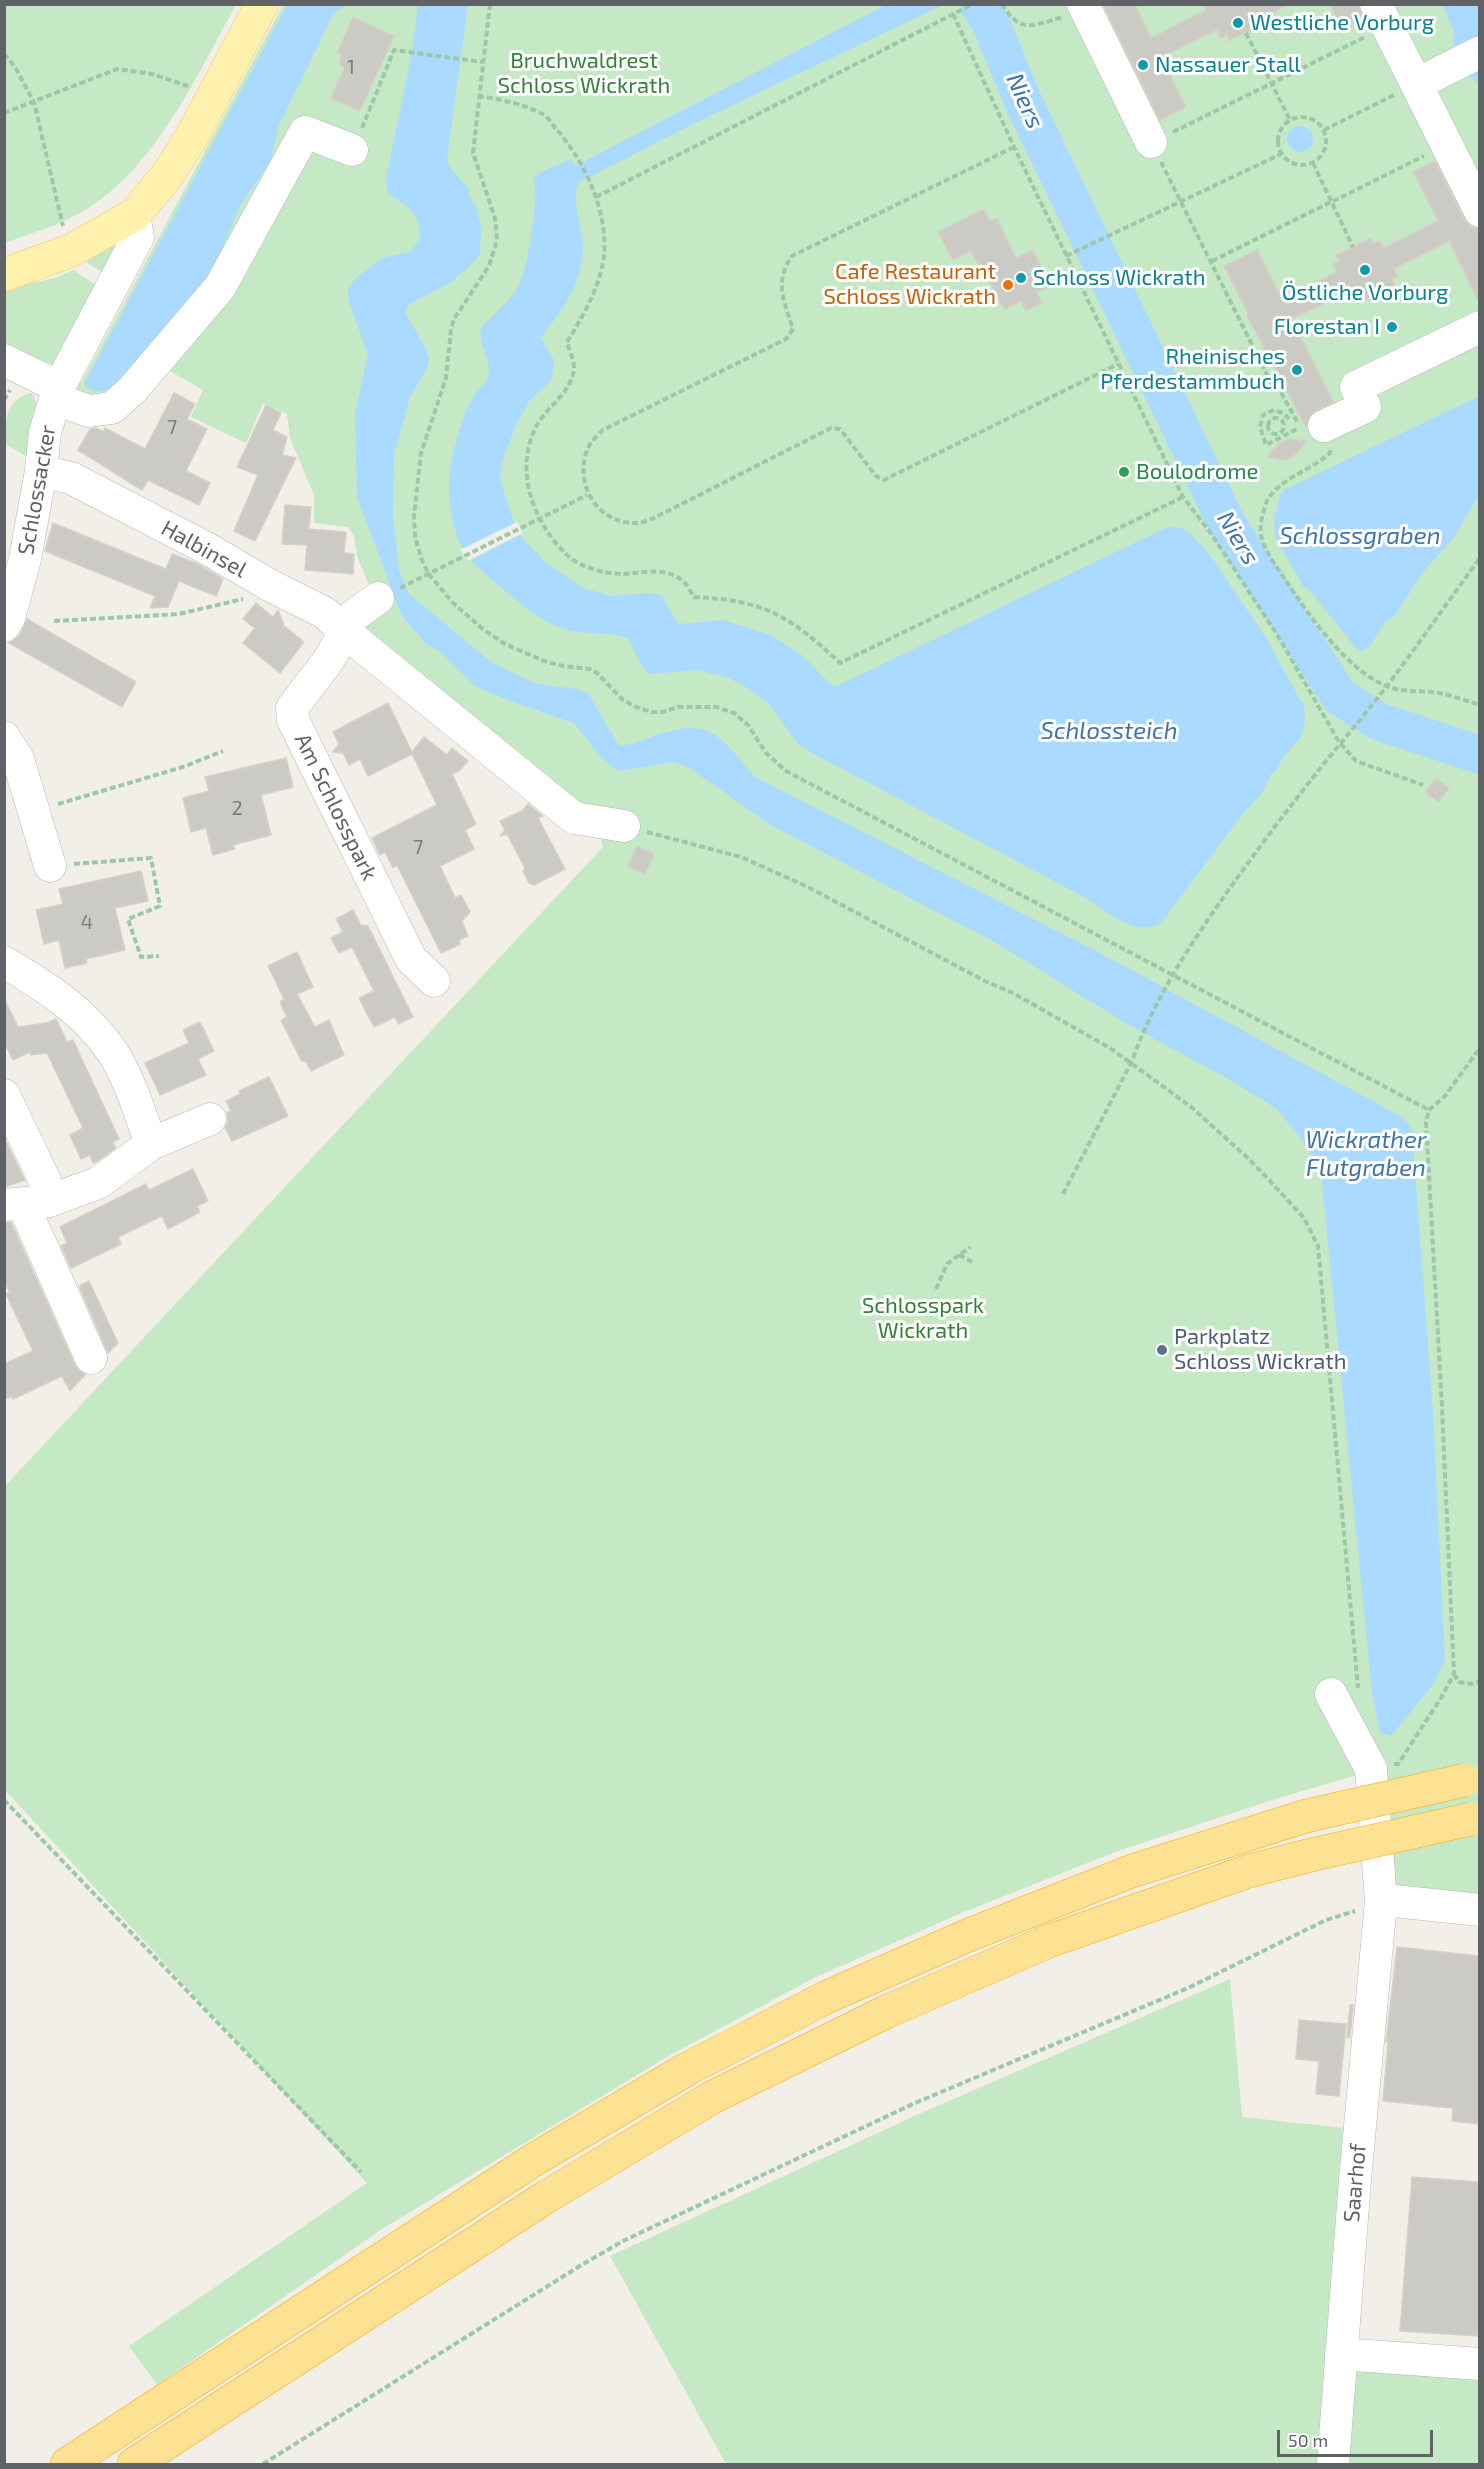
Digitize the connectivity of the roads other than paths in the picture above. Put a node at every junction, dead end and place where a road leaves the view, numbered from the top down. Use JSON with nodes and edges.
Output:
{"nodes":[{"id":1,"x":262,"y":4,"type":"edge"},
{"id":2,"x":1083,"y":4,"type":"edge"},
{"id":3,"x":1376,"y":4,"type":"edge"},
{"id":4,"x":1467,"y":58,"type":"edge"},
{"id":5,"x":1417,"y":84,"type":"junction"},
{"id":6,"x":1151,"y":142,"type":"road end"},
{"id":7,"x":352,"y":150,"type":"road end"},
{"id":8,"x":1479,"y":211,"type":"edge"},
{"id":9,"x":134,"y":214,"type":"junction"},
{"id":10,"x":4,"y":275,"type":"edge"},
{"id":11,"x":1479,"y":327,"type":"edge"},
{"id":12,"x":4,"y":360,"type":"edge"},
{"id":13,"x":57,"y":393,"type":"junction"},
{"id":14,"x":1312,"y":427,"type":"road end"},
{"id":15,"x":41,"y":471,"type":"junction"},
{"id":16,"x":378,"y":598,"type":"dead end"},
{"id":17,"x":348,"y":624,"type":"junction"},
{"id":18,"x":4,"y":626,"type":"edge"},
{"id":19,"x":4,"y":737,"type":"edge"},
{"id":20,"x":624,"y":826,"type":"road end"},
{"id":21,"x":50,"y":866,"type":"road end"},
{"id":22,"x":4,"y":962,"type":"edge"},
{"id":23,"x":434,"y":981,"type":"dead end"},
{"id":24,"x":4,"y":1095,"type":"edge"},
{"id":25,"x":210,"y":1119,"type":"dead end"},
{"id":26,"x":151,"y":1144,"type":"junction"},
{"id":27,"x":26,"y":1204,"type":"edge"},
{"id":28,"x":92,"y":1359,"type":"dead end"},
{"id":29,"x":1345,"y":1692,"type":"road end"},
{"id":30,"x":1472,"y":1779,"type":"edge"},
{"id":31,"x":1475,"y":1819,"type":"edge"},
{"id":32,"x":1381,"y":1902,"type":"junction"},
{"id":33,"x":1479,"y":1910,"type":"edge"},
{"id":34,"x":1341,"y":2354,"type":"junction"},
{"id":35,"x":1479,"y":2364,"type":"edge"},
{"id":36,"x":67,"y":2464,"type":"edge"},
{"id":37,"x":135,"y":2464,"type":"edge"},
{"id":38,"x":1333,"y":2464,"type":"edge"}],
"edges":[{"from":1,"to":9,"type":"main road"},
{"from":2,"to":6,"type":"street"},
{"from":3,"to":5,"type":"street"},
{"from":4,"to":5,"type":"street"},
{"from":5,"to":8,"type":"street"},
{"from":7,"to":13,"type":"street"},
{"from":9,"to":10,"type":"main road"},
{"from":9,"to":13,"type":"street","name":"Schlossacker"},
{"from":11,"to":14,"type":"street"},
{"from":12,"to":13,"type":"street"},
{"from":13,"to":15,"type":"street","name":"Schlossacker"},
{"from":15,"to":17,"type":"street","name":"Halbinsel"},
{"from":15,"to":18,"type":"street","name":"Schlossacker"},
{"from":16,"to":17,"type":"street"},
{"from":17,"to":20,"type":"street","name":"Halbinsel"},
{"from":17,"to":23,"type":"street","name":"Am Schlosspark"},
{"from":19,"to":21,"type":"street"},
{"from":22,"to":26,"type":"street"},
{"from":24,"to":27,"type":"street"},
{"from":25,"to":26,"type":"street"},
{"from":26,"to":27,"type":"street"},
{"from":27,"to":28,"type":"street"},
{"from":29,"to":32,"type":"street","name":"Saarhof"},
{"from":30,"to":36,"type":"highway","bridge":true},
{"from":31,"to":37,"type":"highway","bridge":true},
{"from":32,"to":33,"type":"street"},
{"from":32,"to":34,"type":"street","name":"Saarhof"},
{"from":34,"to":35,"type":"street"},
{"from":34,"to":38,"type":"street","name":"Saarhof"}]}
